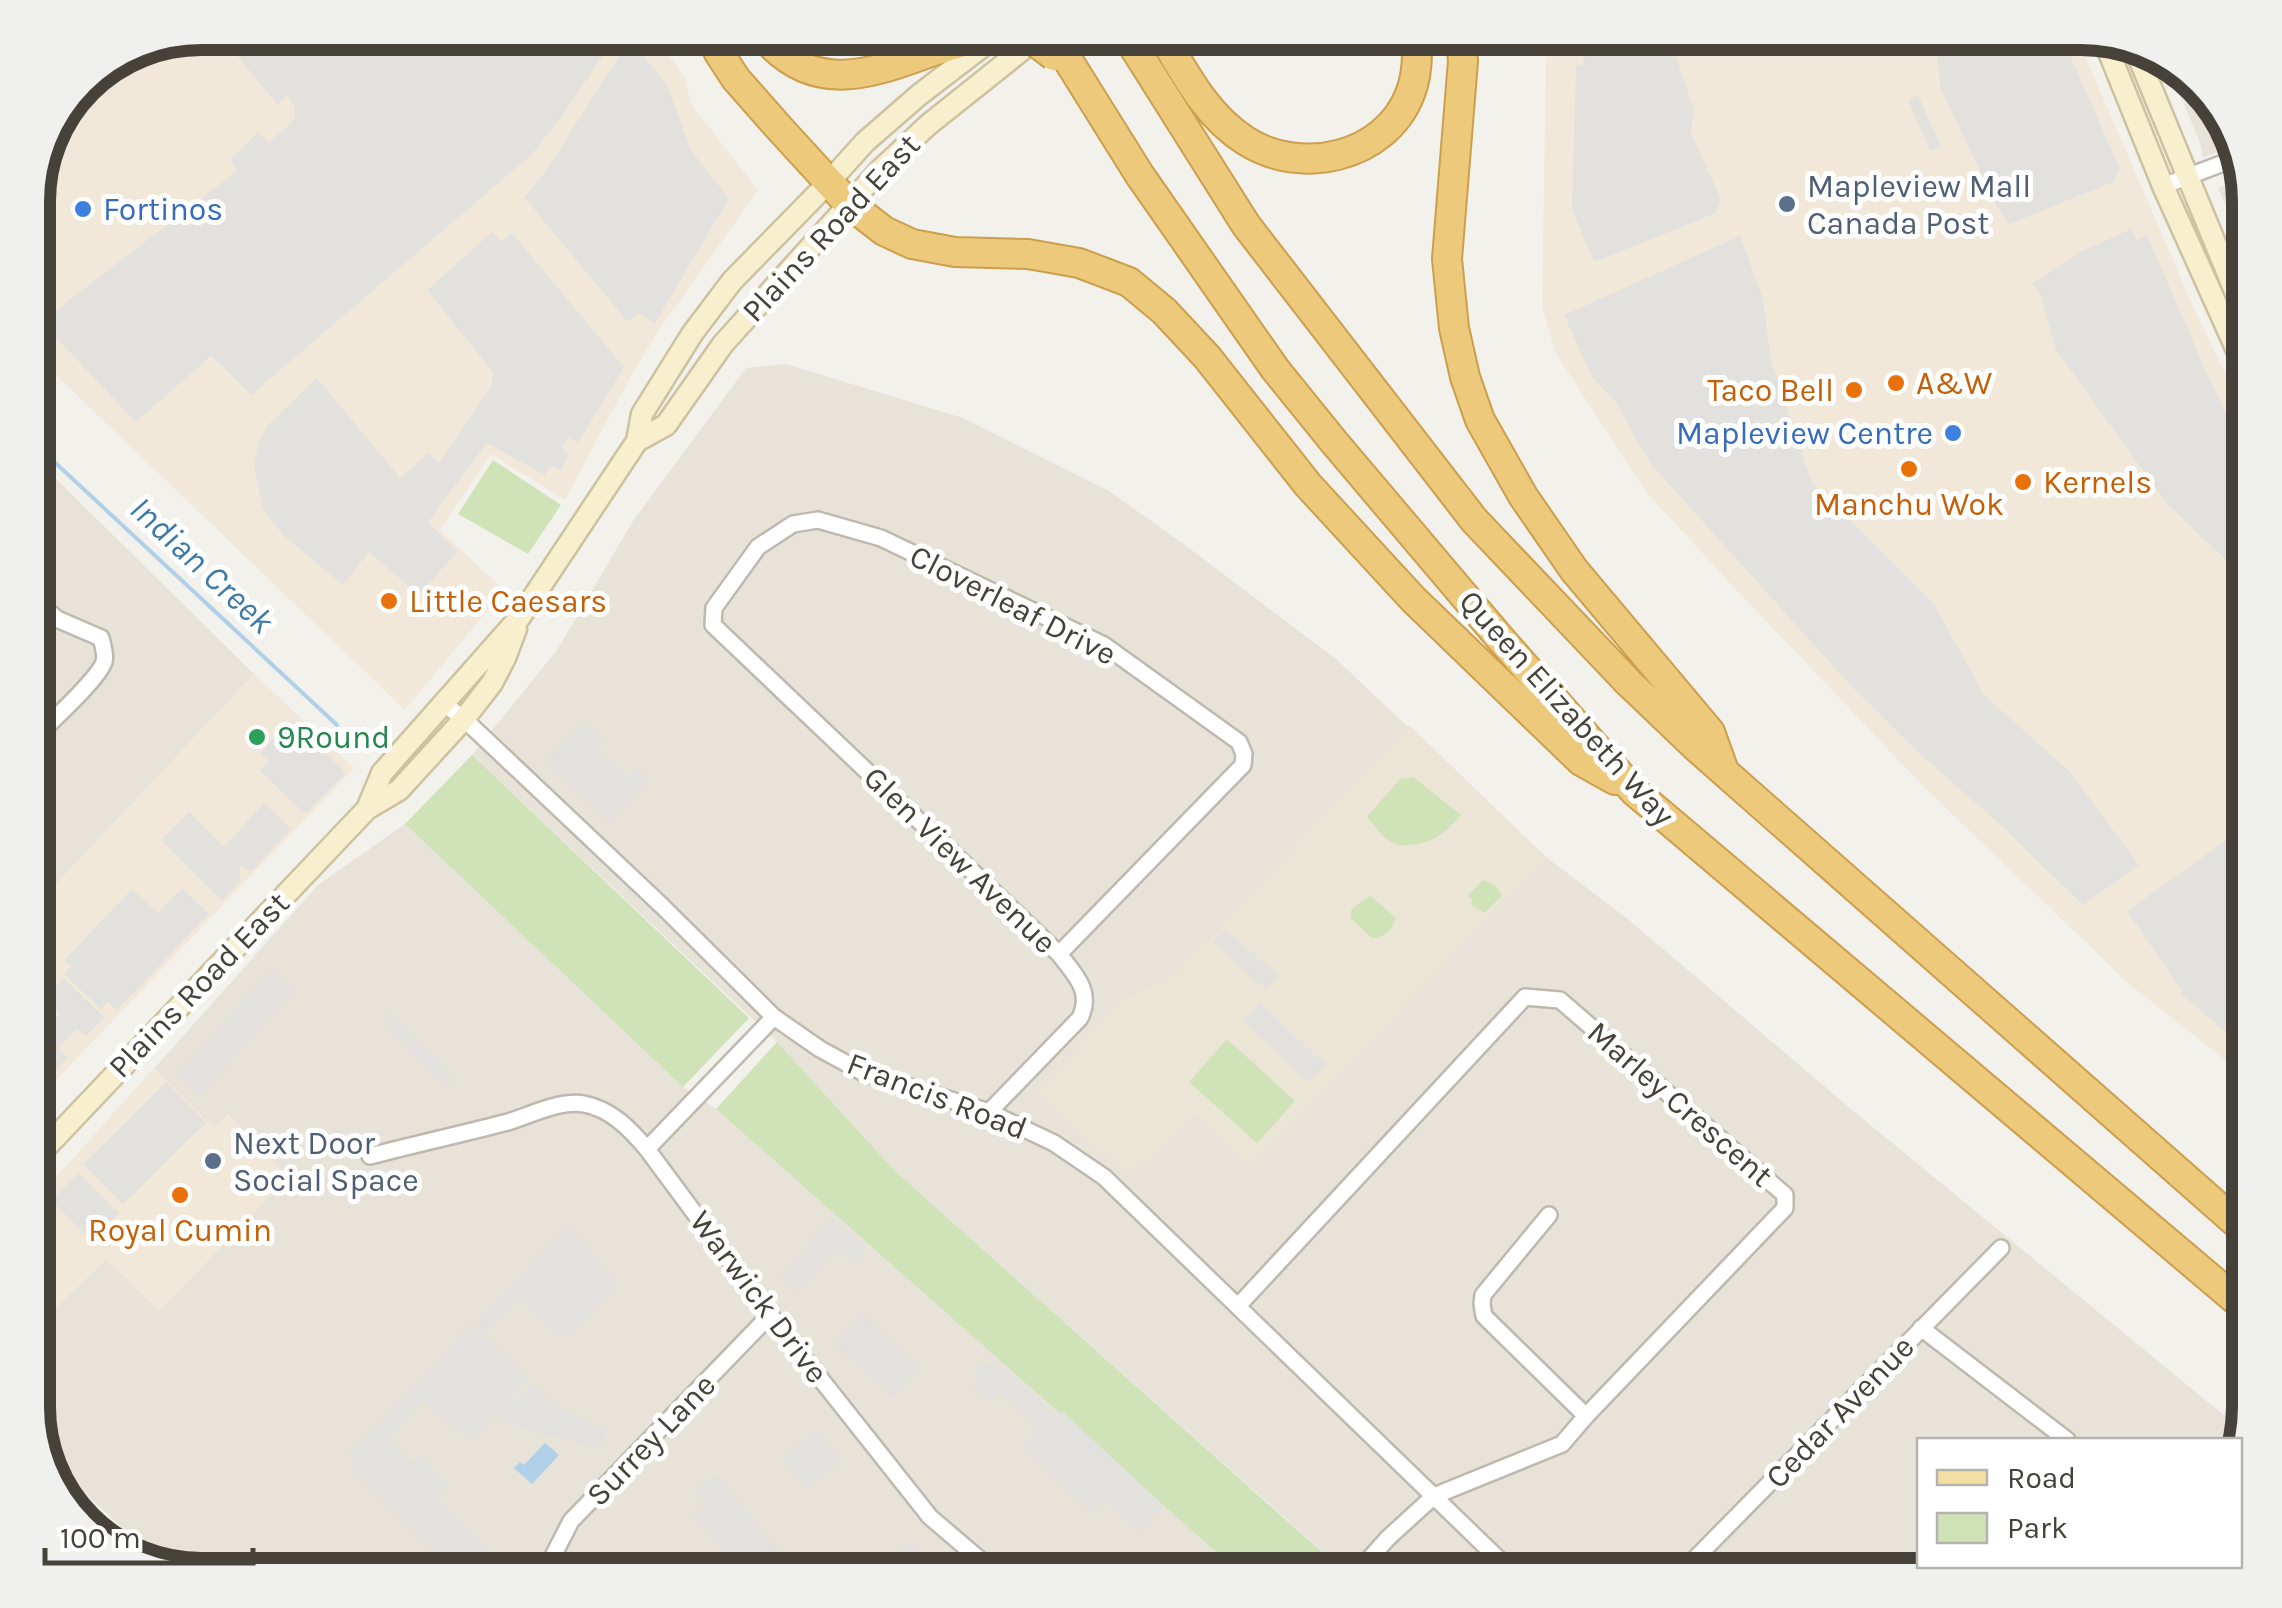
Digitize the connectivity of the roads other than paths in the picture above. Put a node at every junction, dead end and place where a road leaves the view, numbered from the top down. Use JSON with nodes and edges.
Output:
{"nodes":[{"id":1,"x":720,"y":50,"type":"edge"},
{"id":2,"x":778,"y":50,"type":"edge"},
{"id":3,"x":941,"y":50,"type":"edge"},
{"id":4,"x":978,"y":50,"type":"edge"},
{"id":5,"x":1055,"y":50,"type":"edge"},
{"id":6,"x":1058,"y":50,"type":"edge"},
{"id":7,"x":1136,"y":50,"type":"edge"},
{"id":8,"x":1171,"y":50,"type":"edge"},
{"id":9,"x":1418,"y":50,"type":"edge"},
{"id":10,"x":1462,"y":50,"type":"edge"},
{"id":11,"x":2109,"y":53,"type":"edge"},
{"id":12,"x":2141,"y":63,"type":"edge"},
{"id":13,"x":2227,"y":162,"type":"edge"},
{"id":14,"x":2190,"y":178,"type":"junction"},
{"id":15,"x":2164,"y":186,"type":"junction"},
{"id":16,"x":839,"y":193,"type":"junction"},
{"id":17,"x":2232,"y":281,"type":"edge"},
{"id":18,"x":2232,"y":337,"type":"edge"},
{"id":19,"x":637,"y":441,"type":"junction"},
{"id":20,"x":50,"y":612,"type":"edge"},
{"id":21,"x":520,"y":617,"type":"junction"},
{"id":22,"x":713,"y":625,"type":"joint"},
{"id":23,"x":443,"y":703,"type":"junction"},
{"id":24,"x":464,"y":720,"type":"junction"},
{"id":25,"x":50,"y":722,"type":"edge"},
{"id":26,"x":1724,"y":772,"type":"junction"},
{"id":27,"x":1634,"y":791,"type":"junction"},
{"id":28,"x":366,"y":809,"type":"junction"},
{"id":29,"x":1059,"y":954,"type":"junction"},
{"id":30,"x":774,"y":1017,"type":"junction"},
{"id":31,"x":989,"y":1112,"type":"junction"},
{"id":32,"x":50,"y":1142,"type":"edge"},
{"id":33,"x":647,"y":1149,"type":"junction"},
{"id":34,"x":370,"y":1156,"type":"dead end"},
{"id":35,"x":1549,"y":1215,"type":"dead end"},
{"id":36,"x":2232,"y":1218,"type":"edge"},
{"id":37,"x":2001,"y":1248,"type":"dead end"},
{"id":38,"x":2232,"y":1296,"type":"edge"},
{"id":39,"x":1238,"y":1306,"type":"junction"},
{"id":40,"x":770,"y":1316,"type":"junction"},
{"id":41,"x":1922,"y":1328,"type":"junction"},
{"id":42,"x":1586,"y":1416,"type":"junction"},
{"id":43,"x":2064,"y":1438,"type":"edge"},
{"id":44,"x":1434,"y":1496,"type":"junction"},
{"id":45,"x":552,"y":1558,"type":"edge"},
{"id":46,"x":978,"y":1558,"type":"edge"},
{"id":47,"x":1370,"y":1558,"type":"edge"},
{"id":48,"x":1497,"y":1558,"type":"edge"},
{"id":49,"x":1697,"y":1558,"type":"edge"}],
"edges":[{"from":1,"to":16,"type":"highway"},
{"from":2,"to":3,"type":"highway"},
{"from":4,"to":16,"type":"main road","name":"Plains Road East"},
{"from":5,"to":16,"type":"main road","name":"Plains Road East"},
{"from":6,"to":27,"type":"highway","name":"Queen Elizabeth Way"},
{"from":7,"to":26,"type":"highway","name":"Queen Elizabeth Way"},
{"from":8,"to":9,"type":"highway"},
{"from":10,"to":26,"type":"highway"},
{"from":11,"to":15,"type":"main road"},
{"from":12,"to":14,"type":"main road"},
{"from":13,"to":14,"type":"street"},
{"from":14,"to":15,"type":"street"},
{"from":14,"to":17,"type":"main road"},
{"from":15,"to":18,"type":"main road"},
{"from":16,"to":19,"type":"main road","name":"Plains Road East"},
{"from":16,"to":19,"type":"main road","name":"Plains Road East"},
{"from":16,"to":27,"type":"highway"},
{"from":19,"to":21,"type":"main road","name":"Plains Road East"},
{"from":20,"to":25,"type":"street"},
{"from":21,"to":23,"type":"main road","name":"Plains Road East"},
{"from":21,"to":24,"type":"main road","name":"Plains Road East"},
{"from":22,"to":29,"type":"street","name":"Glen View Avenue"},
{"from":22,"to":29,"type":"street","name":"Cloverleaf Drive"},
{"from":23,"to":24,"type":"street","name":"Francis Road"},
{"from":23,"to":28,"type":"main road","name":"Plains Road East"},
{"from":24,"to":28,"type":"main road","name":"Plains Road East"},
{"from":24,"to":30,"type":"street","name":"Francis Road"},
{"from":26,"to":36,"type":"highway","name":"Queen Elizabeth Way"},
{"from":27,"to":38,"type":"highway","name":"Queen Elizabeth Way"},
{"from":28,"to":32,"type":"main road","name":"Plains Road East"},
{"from":29,"to":31,"type":"street","name":"Glen View Avenue"},
{"from":30,"to":31,"type":"street","name":"Francis Road"},
{"from":30,"to":33,"type":"street"},
{"from":31,"to":39,"type":"street","name":"Francis Road"},
{"from":33,"to":34,"type":"street","name":"Warwick Drive"},
{"from":33,"to":40,"type":"street","name":"Warwick Drive"},
{"from":35,"to":42,"type":"street"},
{"from":37,"to":41,"type":"street","name":"Cedar Avenue"},
{"from":39,"to":42,"type":"street","name":"Marley Crescent"},
{"from":39,"to":44,"type":"street","name":"Francis Road"},
{"from":40,"to":45,"type":"street","name":"Surrey Lane"},
{"from":40,"to":46,"type":"street","name":"Warwick Drive"},
{"from":41,"to":43,"type":"street"},
{"from":41,"to":49,"type":"street","name":"Cedar Avenue"},
{"from":42,"to":44,"type":"street","name":"Marley Crescent"},
{"from":44,"to":47,"type":"street"},
{"from":44,"to":48,"type":"street","name":"Francis Road"}]}
